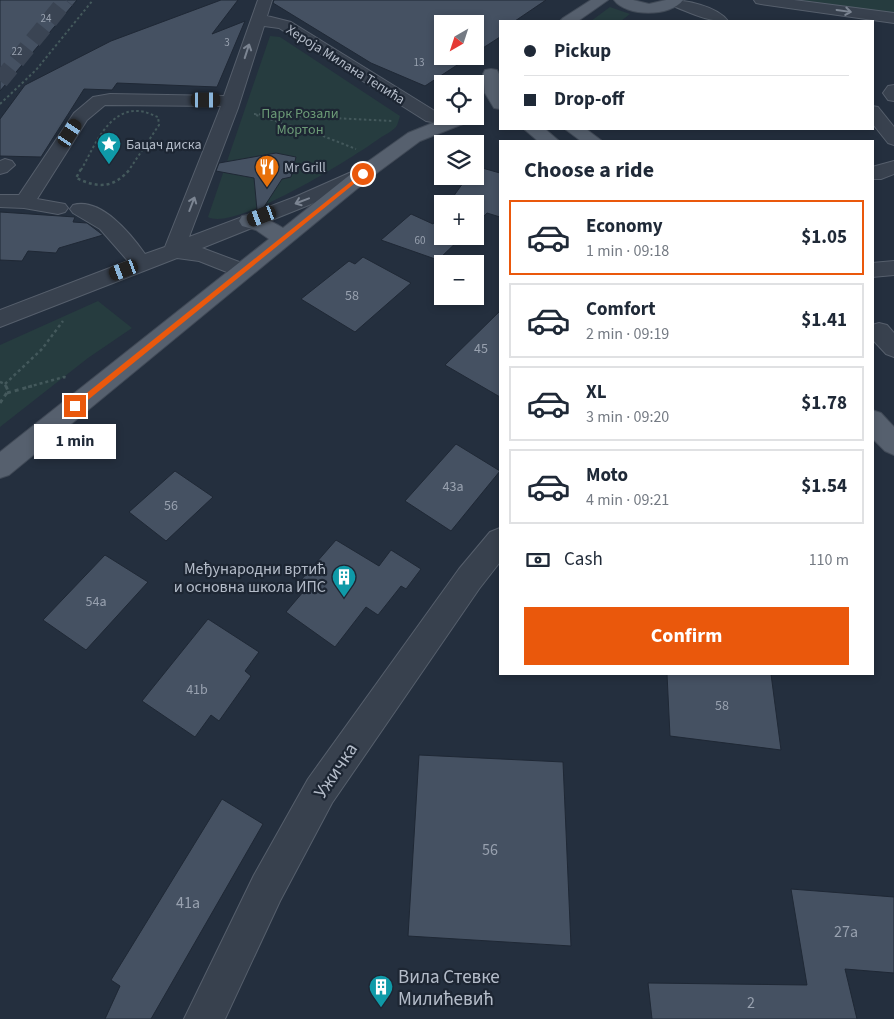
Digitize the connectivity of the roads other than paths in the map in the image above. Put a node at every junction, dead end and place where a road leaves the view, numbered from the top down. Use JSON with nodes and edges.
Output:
{"nodes":[{"id":1,"x":265,"y":0,"type":"edge"},
{"id":2,"x":601,"y":0,"type":"edge"},
{"id":3,"x":621,"y":0,"type":"edge"},
{"id":4,"x":761,"y":0,"type":"edge"},
{"id":5,"x":676,"y":1,"type":"edge"},
{"id":6,"x":652,"y":8,"type":"junction"},
{"id":7,"x":894,"y":18,"type":"edge"},
{"id":8,"x":570,"y":20,"type":"edge"},
{"id":9,"x":636,"y":20,"type":"edge"},
{"id":10,"x":718,"y":20,"type":"edge"},
{"id":11,"x":257,"y":21,"type":"junction"},
{"id":12,"x":496,"y":71,"type":"edge"},
{"id":13,"x":484,"y":79,"type":"edge"},
{"id":14,"x":894,"y":90,"type":"edge"},
{"id":15,"x":894,"y":96,"type":"edge"},
{"id":16,"x":231,"y":101,"type":"junction"},
{"id":17,"x":434,"y":111,"type":"edge"},
{"id":18,"x":485,"y":111,"type":"edge"},
{"id":19,"x":874,"y":114,"type":"edge"},
{"id":20,"x":434,"y":116,"type":"edge"},
{"id":21,"x":534,"y":130,"type":"edge"},
{"id":22,"x":576,"y":130,"type":"edge"},
{"id":23,"x":591,"y":130,"type":"edge"},
{"id":24,"x":414,"y":137,"type":"junction"},
{"id":25,"x":894,"y":139,"type":"edge"},
{"id":26,"x":549,"y":140,"type":"edge"},
{"id":27,"x":591,"y":140,"type":"edge"},
{"id":28,"x":599,"y":140,"type":"edge"},
{"id":29,"x":894,"y":167,"type":"edge"},
{"id":30,"x":363,"y":174,"type":"junction"},
{"id":31,"x":874,"y":174,"type":"edge"},
{"id":32,"x":0,"y":201,"type":"edge"},
{"id":33,"x":28,"y":202,"type":"junction"},
{"id":34,"x":58,"y":208,"type":"dead end"},
{"id":35,"x":80,"y":209,"type":"dead end"},
{"id":36,"x":249,"y":221,"type":"junction"},
{"id":37,"x":283,"y":238,"type":"junction"},
{"id":38,"x":174,"y":250,"type":"junction"},
{"id":39,"x":140,"y":264,"type":"junction"},
{"id":40,"x":894,"y":268,"type":"edge"},
{"id":41,"x":874,"y":270,"type":"edge"},
{"id":42,"x":242,"y":271,"type":"junction"},
{"id":43,"x":0,"y":319,"type":"edge"},
{"id":44,"x":874,"y":422,"type":"edge"},
{"id":45,"x":894,"y":444,"type":"edge"},
{"id":46,"x":0,"y":468,"type":"edge"},
{"id":47,"x":499,"y":542,"type":"edge"},
{"id":48,"x":204,"y":1019,"type":"edge"}],
"edges":[{"from":1,"to":11,"type":"street"},
{"from":2,"to":8,"type":"main road"},
{"from":3,"to":6,"type":"main road"},
{"from":4,"to":7,"type":"street","one_way":true},
{"from":5,"to":6,"type":"main road"},
{"from":5,"to":10,"type":"street"},
{"from":6,"to":9,"type":"main road"},
{"from":16,"to":11,"type":"street","one_way":true},
{"from":11,"to":17,"type":"street","name":"Хероја Милана Тепића"},
{"from":12,"to":13,"type":"main road"},
{"from":12,"to":18,"type":"main road"},
{"from":14,"to":15,"type":"street"},
{"from":16,"to":33,"type":"street"},
{"from":38,"to":16,"type":"street","one_way":true},
{"from":18,"to":24,"type":"main road"},
{"from":19,"to":25,"type":"street"},
{"from":20,"to":24,"type":"main road"},
{"from":21,"to":26,"type":"main road"},
{"from":22,"to":27,"type":"main road"},
{"from":23,"to":28,"type":"main road"},
{"from":24,"to":30,"type":"main road"},
{"from":29,"to":31,"type":"street"},
{"from":30,"to":36,"type":"street","one_way":true},
{"from":30,"to":37,"type":"main road"},
{"from":32,"to":33,"type":"street"},
{"from":33,"to":34,"type":"street"},
{"from":35,"to":39,"type":"street"},
{"from":36,"to":37,"type":"main road"},
{"from":36,"to":38,"type":"street"},
{"from":37,"to":42,"type":"main road"},
{"from":38,"to":39,"type":"street"},
{"from":38,"to":42,"type":"street"},
{"from":39,"to":43,"type":"street"},
{"from":40,"to":41,"type":"street"},
{"from":42,"to":46,"type":"main road"},
{"from":44,"to":45,"type":"main road"},
{"from":47,"to":48,"type":"street","name":"Ужичка"}]}
